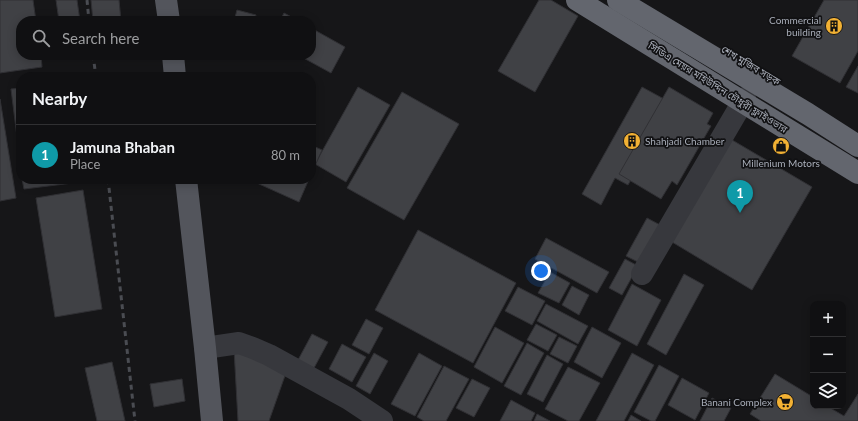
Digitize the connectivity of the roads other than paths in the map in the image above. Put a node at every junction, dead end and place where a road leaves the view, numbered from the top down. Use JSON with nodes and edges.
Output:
{"nodes":[{"id":1,"x":166,"y":0,"type":"edge"},
{"id":2,"x":577,"y":0,"type":"edge"},
{"id":3,"x":586,"y":0,"type":"edge"},
{"id":4,"x":618,"y":0,"type":"edge"},
{"id":5,"x":643,"y":0,"type":"edge"},
{"id":6,"x":168,"y":16,"type":"edge"},
{"id":7,"x":173,"y":60,"type":"edge"},
{"id":8,"x":175,"y":72,"type":"edge"},
{"id":9,"x":744,"y":98,"type":"junction"},
{"id":10,"x":858,"y":131,"type":"edge"},
{"id":11,"x":858,"y":146,"type":"edge"},
{"id":12,"x":858,"y":169,"type":"edge"},
{"id":13,"x":858,"y":173,"type":"edge"},
{"id":14,"x":187,"y":184,"type":"edge"},
{"id":15,"x":642,"y":274,"type":"dead end"},
{"id":16,"x":205,"y":348,"type":"junction"},
{"id":17,"x":212,"y":421,"type":"edge"},
{"id":18,"x":382,"y":421,"type":"edge"}],
"edges":[{"from":1,"to":6,"type":"main road"},
{"from":2,"to":13,"type":"highway","name":"সিডিএ মেয়র মহিউদ্দিন চৌধুরী ফ্লাইওভার","bridge":true},
{"from":3,"to":9,"type":"highway"},
{"from":4,"to":11,"type":"highway"},
{"from":5,"to":10,"type":"highway","name":"শেখ মুজিব সড়ক"},
{"from":7,"to":8,"type":"main road"},
{"from":9,"to":12,"type":"highway"},
{"from":9,"to":15,"type":"street"},
{"from":14,"to":16,"type":"main road"},
{"from":16,"to":17,"type":"main road"},
{"from":16,"to":18,"type":"street"}]}
